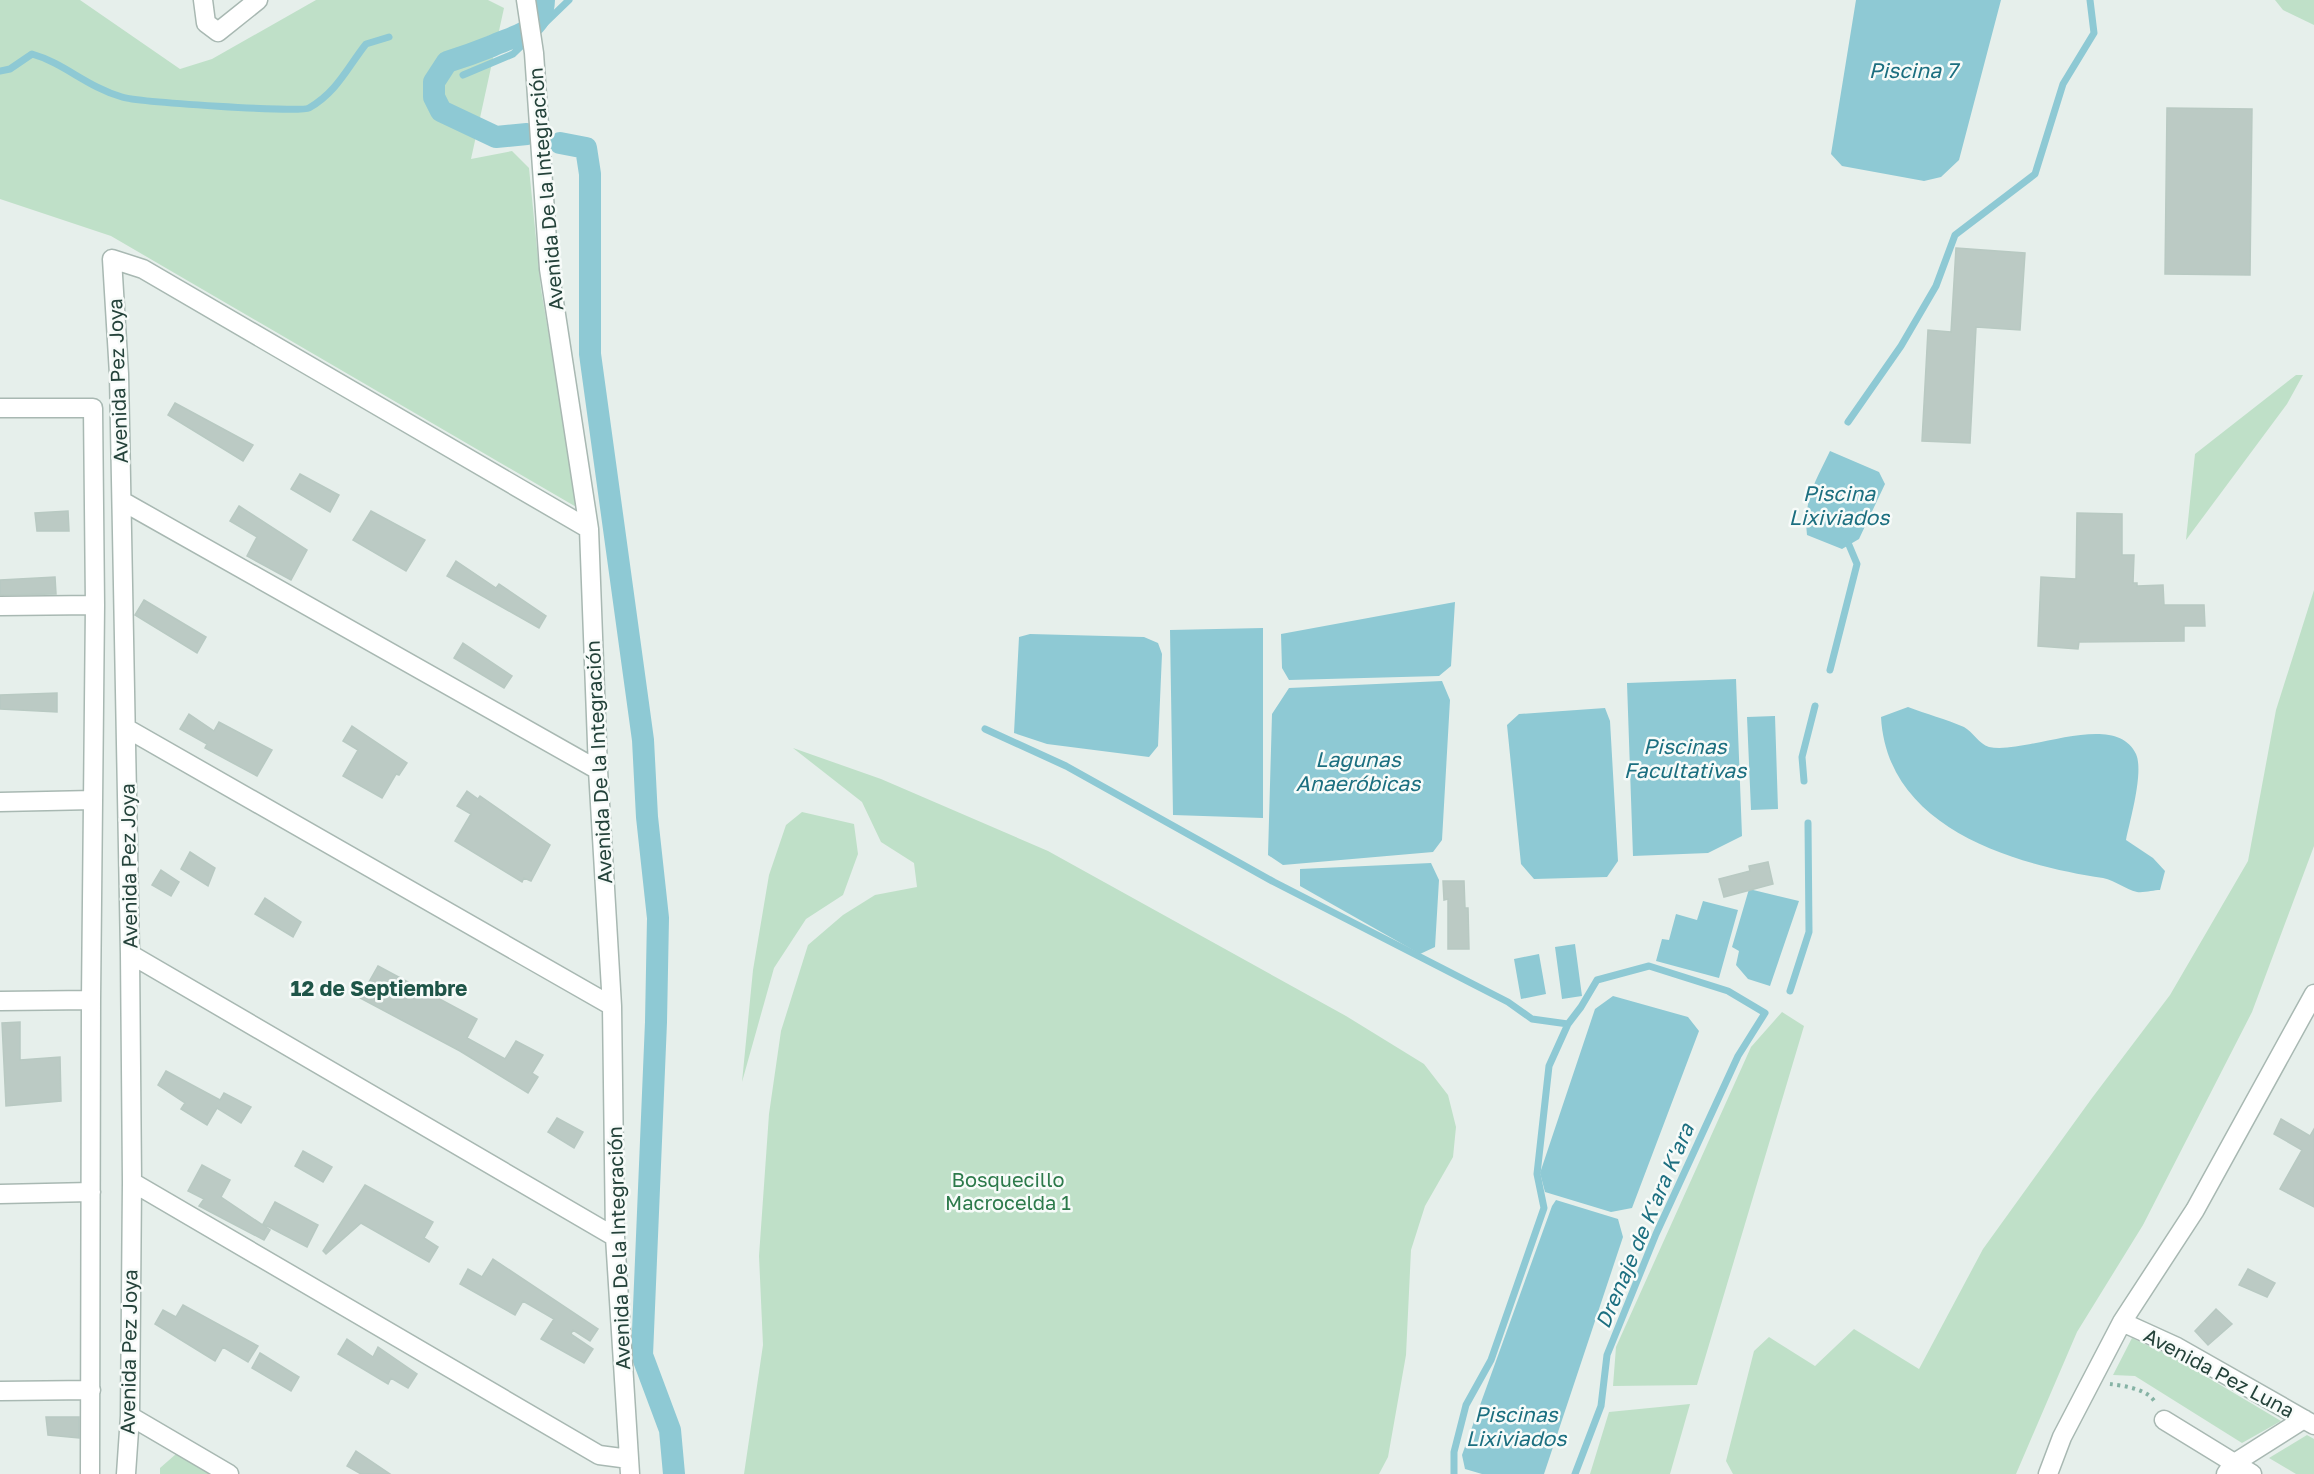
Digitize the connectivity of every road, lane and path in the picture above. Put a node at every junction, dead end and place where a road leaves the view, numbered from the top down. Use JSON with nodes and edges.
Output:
{"nodes":[{"id":1,"x":203,"y":0,"type":"edge"},
{"id":2,"x":258,"y":0,"type":"edge"},
{"id":3,"x":526,"y":5,"type":"edge"},
{"id":4,"x":0,"y":408,"type":"edge"},
{"id":5,"x":122,"y":501,"type":"junction"},
{"id":6,"x":589,"y":529,"type":"junction"},
{"id":7,"x":95,"y":605,"type":"junction"},
{"id":8,"x":0,"y":606,"type":"edge"},
{"id":9,"x":126,"y":728,"type":"junction"},
{"id":10,"x":598,"y":770,"type":"junction"},
{"id":11,"x":93,"y":800,"type":"junction"},
{"id":12,"x":0,"y":802,"type":"edge"},
{"id":13,"x":130,"y":954,"type":"junction"},
{"id":14,"x":2314,"y":994,"type":"edge"},
{"id":15,"x":0,"y":1000,"type":"edge"},
{"id":16,"x":91,"y":1000,"type":"junction"},
{"id":17,"x":612,"y":1006,"type":"junction"},
{"id":18,"x":132,"y":1182,"type":"junction"},
{"id":19,"x":91,"y":1192,"type":"junction"},
{"id":20,"x":0,"y":1194,"type":"edge"},
{"id":21,"x":615,"y":1237,"type":"junction"},
{"id":22,"x":2122,"y":1322,"type":"junction"},
{"id":23,"x":91,"y":1390,"type":"junction"},
{"id":24,"x":0,"y":1391,"type":"edge"},
{"id":25,"x":2086,"y":1391,"type":"junction"},
{"id":26,"x":130,"y":1416,"type":"junction"},
{"id":27,"x":2164,"y":1420,"type":"joint"},
{"id":28,"x":2309,"y":1422,"type":"edge"},
{"id":29,"x":630,"y":1466,"type":"edge"},
{"id":30,"x":2230,"y":1469,"type":"edge"},
{"id":31,"x":90,"y":1474,"type":"edge"},
{"id":32,"x":126,"y":1474,"type":"edge"},
{"id":33,"x":229,"y":1474,"type":"edge"},
{"id":34,"x":2048,"y":1474,"type":"edge"},
{"id":35,"x":2252,"y":1474,"type":"edge"}],
"edges":[{"from":1,"to":2,"type":"street"},
{"from":3,"to":6,"type":"street","name":"Avenida De la Integración"},
{"from":4,"to":7,"type":"street","name":"Avenida Pez Joya"},
{"from":5,"to":6,"type":"street","name":"Avenida Pez Joya"},
{"from":5,"to":9,"type":"street","name":"Avenida Pez Joya"},
{"from":5,"to":10,"type":"street"},
{"from":6,"to":10,"type":"street","name":"Avenida De la Integración"},
{"from":7,"to":8,"type":"street"},
{"from":7,"to":11,"type":"street","name":"Avenida Pez Joya"},
{"from":9,"to":13,"type":"street","name":"Avenida Pez Joya"},
{"from":9,"to":17,"type":"street"},
{"from":10,"to":17,"type":"street","name":"Avenida De la Integración"},
{"from":11,"to":12,"type":"street"},
{"from":11,"to":16,"type":"street","name":"Avenida Pez Joya"},
{"from":13,"to":18,"type":"street","name":"Avenida Pez Joya"},
{"from":13,"to":21,"type":"street"},
{"from":14,"to":22,"type":"street"},
{"from":15,"to":16,"type":"street"},
{"from":16,"to":19,"type":"street","name":"Avenida Pez Joya"},
{"from":17,"to":21,"type":"street","name":"Avenida De la Integración"},
{"from":18,"to":26,"type":"street","name":"Avenida Pez Joya"},
{"from":18,"to":29,"type":"street"},
{"from":19,"to":20,"type":"street"},
{"from":19,"to":23,"type":"street","name":"Avenida Pez Joya"},
{"from":21,"to":29,"type":"street","name":"Avenida De la Integración"},
{"from":22,"to":25,"type":"street"},
{"from":22,"to":28,"type":"street","name":"Avenida Pez Luna"},
{"from":23,"to":24,"type":"street"},
{"from":23,"to":31,"type":"street","name":"Avenida Pez Joya"},
{"from":25,"to":27,"type":"path"},
{"from":25,"to":34,"type":"street"},
{"from":26,"to":32,"type":"street","name":"Avenida Pez Joya"},
{"from":26,"to":33,"type":"street"},
{"from":27,"to":30,"type":"street"},
{"from":28,"to":30,"type":"street"},
{"from":30,"to":35,"type":"street"}]}
